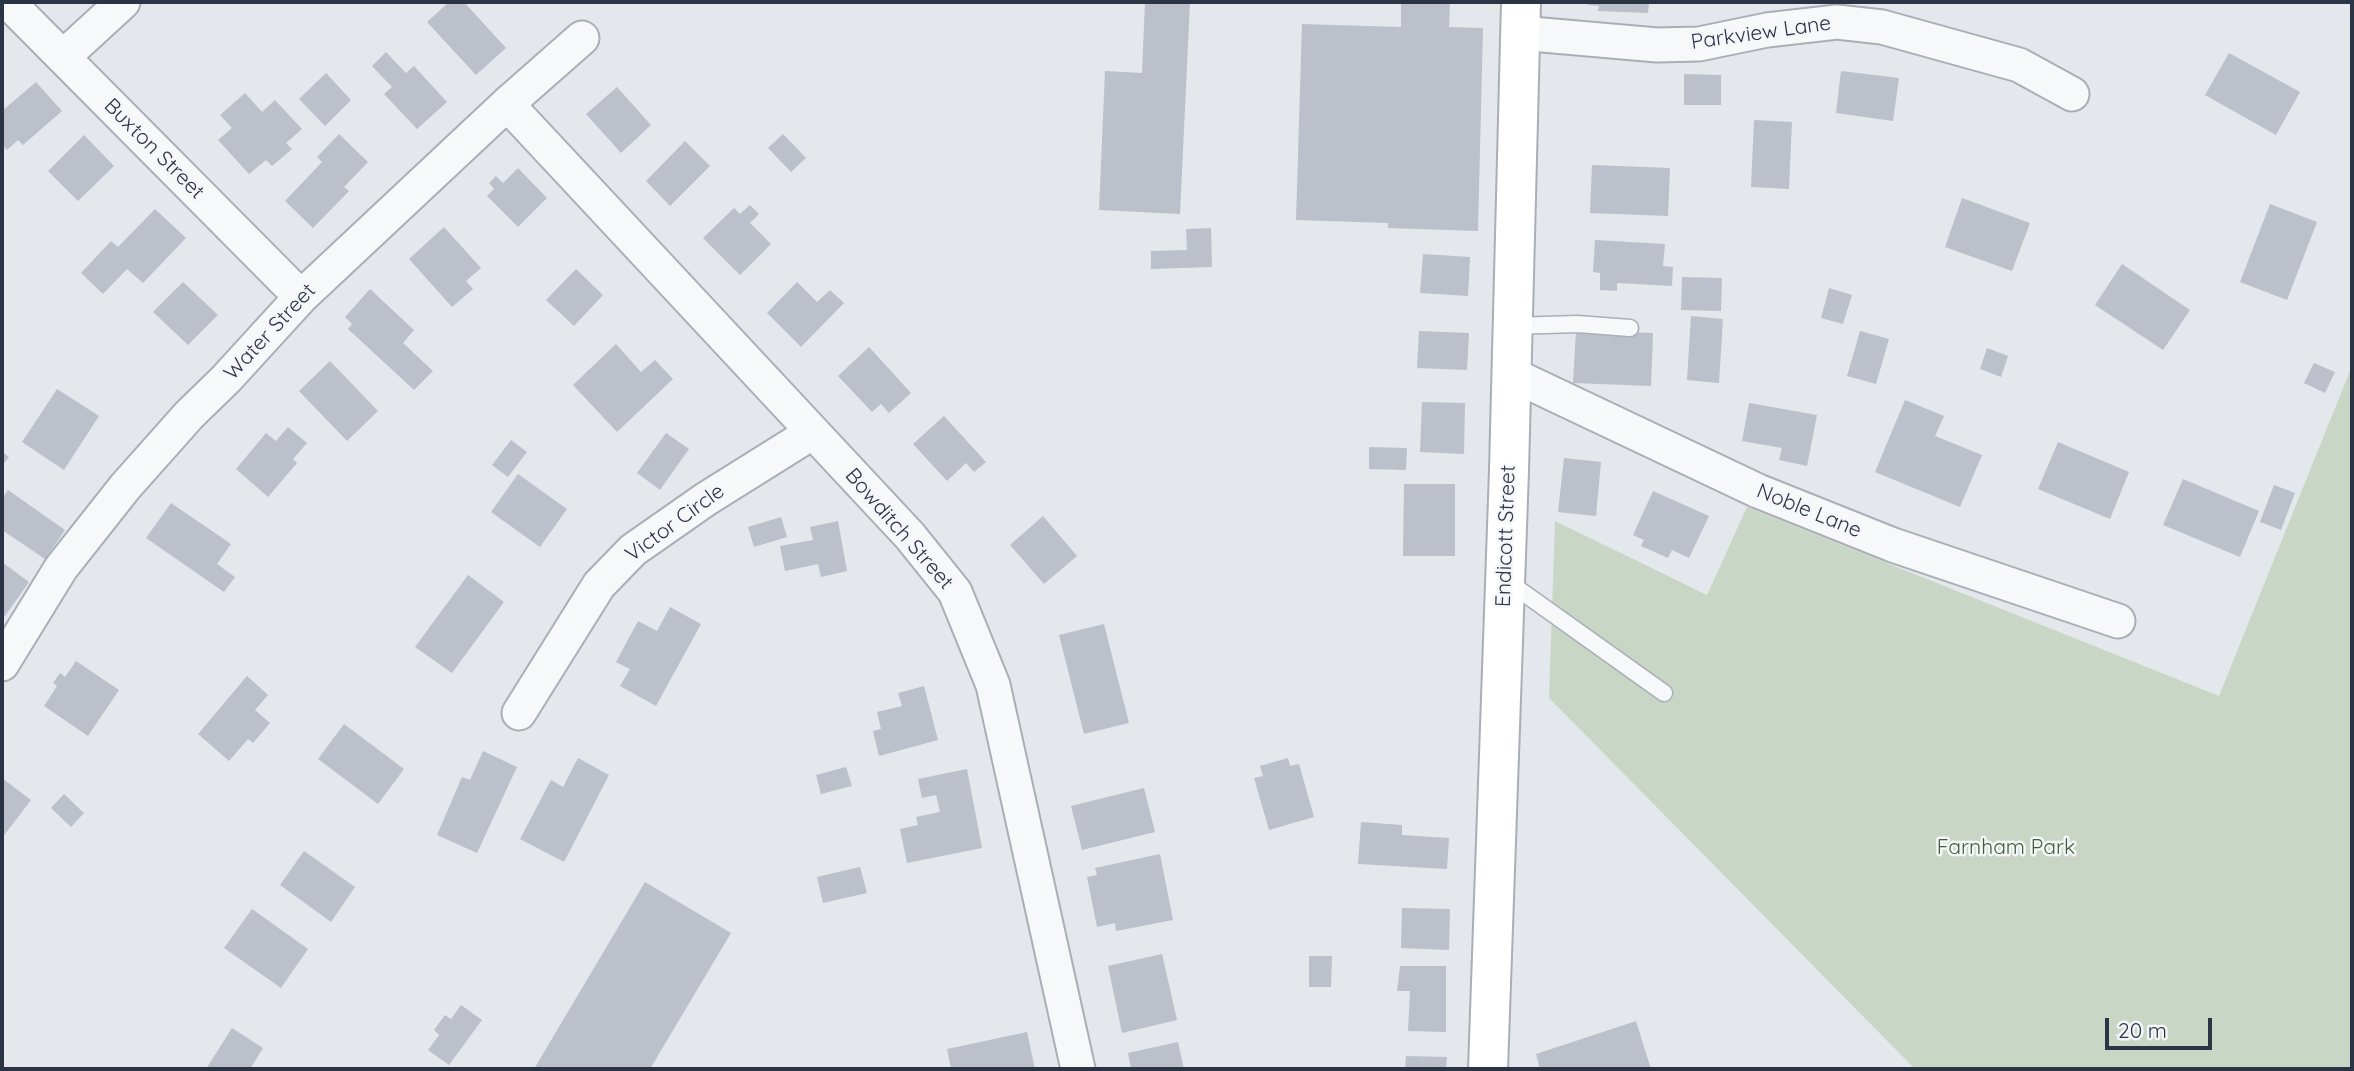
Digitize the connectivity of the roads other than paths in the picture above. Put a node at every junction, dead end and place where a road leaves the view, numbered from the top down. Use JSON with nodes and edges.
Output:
{"nodes":[{"id":1,"x":8,"y":2,"type":"edge"},
{"id":2,"x":123,"y":2,"type":"edge"},
{"id":3,"x":1521,"y":17,"type":"edge"},
{"id":4,"x":582,"y":38,"type":"dead end"},
{"id":5,"x":63,"y":58,"type":"junction"},
{"id":6,"x":2072,"y":94,"type":"dead end"},
{"id":7,"x":507,"y":104,"type":"junction"},
{"id":8,"x":301,"y":297,"type":"junction"},
{"id":9,"x":1512,"y":326,"type":"junction"},
{"id":10,"x":1630,"y":328,"type":"dead end"},
{"id":11,"x":1511,"y":374,"type":"junction"},
{"id":12,"x":813,"y":432,"type":"junction"},
{"id":13,"x":1505,"y":580,"type":"junction"},
{"id":14,"x":2118,"y":621,"type":"dead end"},
{"id":15,"x":2,"y":664,"type":"edge"},
{"id":16,"x":1664,"y":693,"type":"dead end"},
{"id":17,"x":519,"y":713,"type":"dead end"},
{"id":18,"x":1077,"y":1069,"type":"edge"},
{"id":19,"x":1488,"y":1069,"type":"edge"}],
"edges":[{"from":1,"to":5,"type":"street","name":"Buxton Street"},
{"from":2,"to":5,"type":"street"},
{"from":3,"to":6,"type":"street","name":"Parkview Lane"},
{"from":3,"to":9,"type":"street","name":"Endicott Street"},
{"from":4,"to":7,"type":"street","name":"Water Street"},
{"from":5,"to":8,"type":"street","name":"Buxton Street"},
{"from":7,"to":8,"type":"street","name":"Water Street"},
{"from":7,"to":12,"type":"street","name":"Bowditch Street"},
{"from":8,"to":15,"type":"street","name":"Water Street"},
{"from":9,"to":10,"type":"lane"},
{"from":9,"to":11,"type":"street","name":"Endicott Street"},
{"from":11,"to":13,"type":"street","name":"Endicott Street"},
{"from":11,"to":14,"type":"street","name":"Noble Lane"},
{"from":12,"to":17,"type":"street","name":"Victor Circle"},
{"from":12,"to":18,"type":"street","name":"Bowditch Street"},
{"from":13,"to":16,"type":"lane"},
{"from":13,"to":19,"type":"street","name":"Endicott Street"}]}
